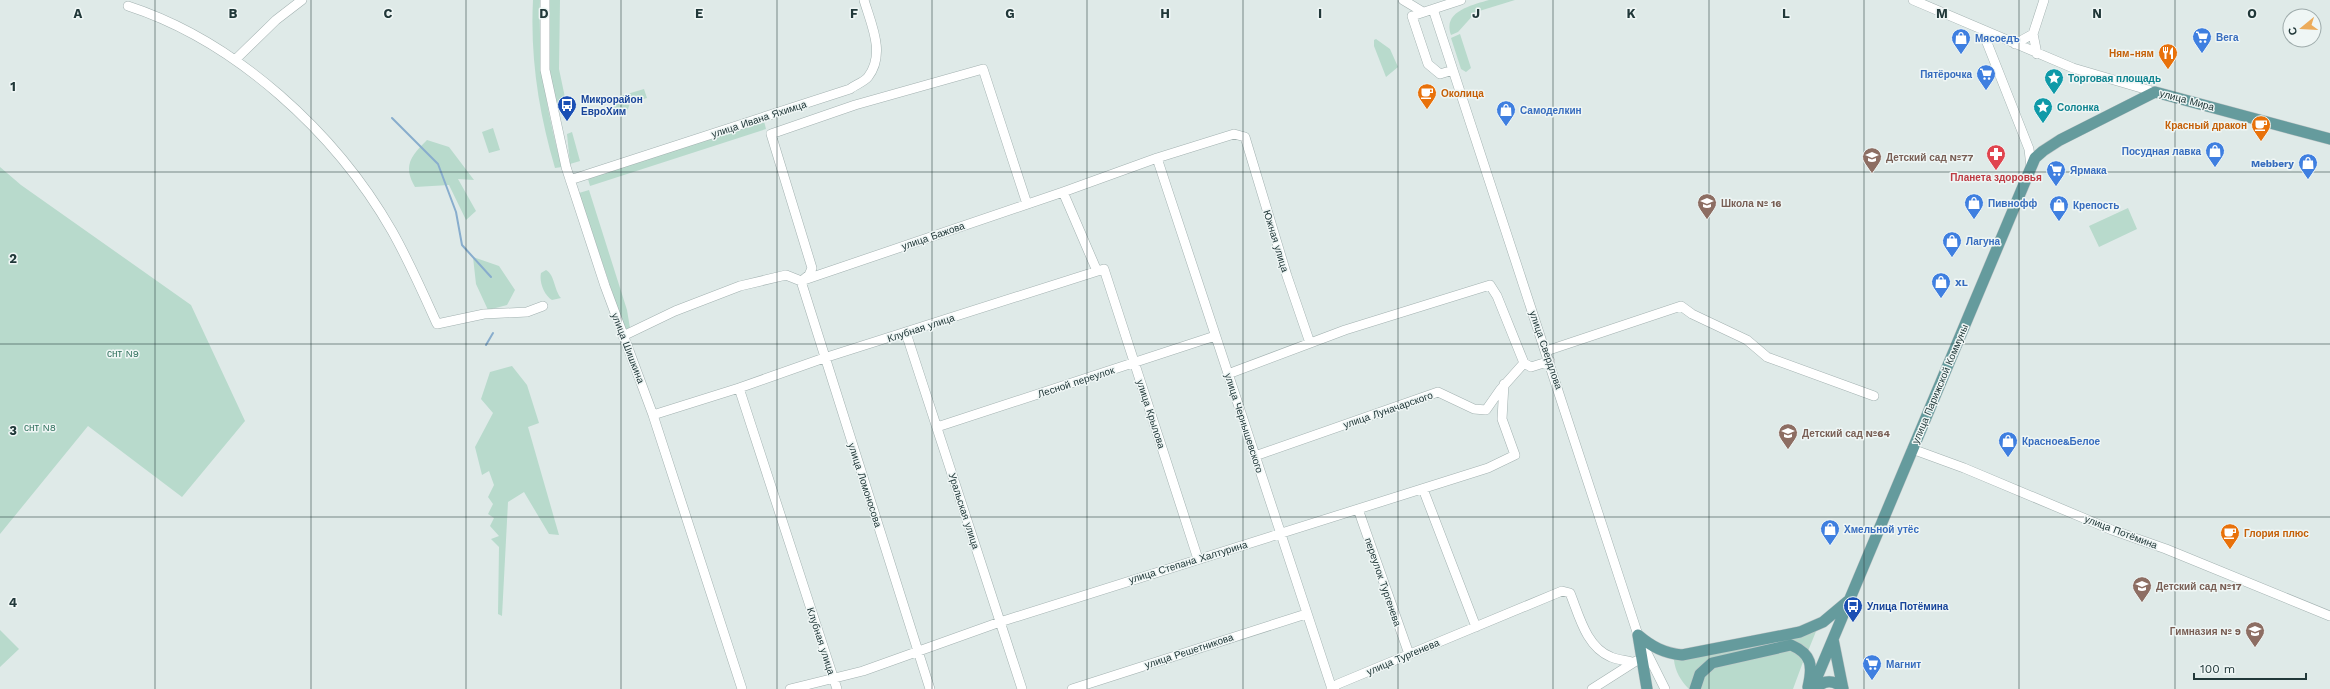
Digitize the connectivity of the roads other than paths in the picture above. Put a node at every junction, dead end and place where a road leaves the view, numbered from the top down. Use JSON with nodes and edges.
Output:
{"nodes":[{"id":1,"x":302,"y":0,"type":"edge"},
{"id":2,"x":545,"y":0,"type":"edge"},
{"id":3,"x":864,"y":0,"type":"edge"},
{"id":4,"x":1403,"y":0,"type":"edge"},
{"id":5,"x":1461,"y":0,"type":"edge"},
{"id":6,"x":1913,"y":0,"type":"edge"},
{"id":7,"x":2044,"y":0,"type":"edge"},
{"id":8,"x":128,"y":6,"type":"dead end"},
{"id":9,"x":1433,"y":9,"type":"junction"},
{"id":10,"x":1423,"y":12,"type":"junction"},
{"id":11,"x":1982,"y":30,"type":"junction"},
{"id":12,"x":2033,"y":34,"type":"junction"},
{"id":13,"x":2015,"y":44,"type":"junction"},
{"id":14,"x":2038,"y":54,"type":"junction"},
{"id":15,"x":235,"y":60,"type":"junction"},
{"id":16,"x":1453,"y":70,"type":"junction"},
{"id":17,"x":2155,"y":92,"type":"junction"},
{"id":18,"x":1245,"y":137,"type":"joint"},
{"id":19,"x":2330,"y":139,"type":"edge"},
{"id":20,"x":1157,"y":158,"type":"junction"},
{"id":21,"x":2031,"y":168,"type":"junction"},
{"id":22,"x":570,"y":180,"type":"junction"},
{"id":23,"x":1063,"y":192,"type":"junction"},
{"id":24,"x":1027,"y":204,"type":"junction"},
{"id":25,"x":1100,"y":270,"type":"junction"},
{"id":26,"x":801,"y":281,"type":"junction"},
{"id":27,"x":543,"y":306,"type":"dead end"},
{"id":28,"x":906,"y":333,"type":"junction"},
{"id":29,"x":622,"y":336,"type":"junction"},
{"id":30,"x":1215,"y":336,"type":"junction"},
{"id":31,"x":1310,"y":343,"type":"junction"},
{"id":32,"x":1546,"y":351,"type":"junction"},
{"id":33,"x":824,"y":358,"type":"junction"},
{"id":34,"x":1550,"y":361,"type":"junction"},
{"id":35,"x":1134,"y":363,"type":"junction"},
{"id":36,"x":1524,"y":363,"type":"junction"},
{"id":37,"x":1228,"y":374,"type":"junction"},
{"id":38,"x":1504,"y":384,"type":"junction"},
{"id":39,"x":739,"y":388,"type":"junction"},
{"id":40,"x":1874,"y":396,"type":"dead end"},
{"id":41,"x":653,"y":414,"type":"junction"},
{"id":42,"x":937,"y":427,"type":"junction"},
{"id":43,"x":1912,"y":449,"type":"junction"},
{"id":44,"x":1254,"y":456,"type":"junction"},
{"id":45,"x":1423,"y":489,"type":"junction"},
{"id":46,"x":1358,"y":509,"type":"junction"},
{"id":47,"x":1280,"y":534,"type":"junction"},
{"id":48,"x":1198,"y":559,"type":"junction"},
{"id":49,"x":1850,"y":599,"type":"junction"},
{"id":50,"x":1306,"y":614,"type":"junction"},
{"id":51,"x":2330,"y":616,"type":"edge"},
{"id":52,"x":1000,"y":622,"type":"junction"},
{"id":53,"x":1476,"y":627,"type":"junction"},
{"id":54,"x":1638,"y":635,"type":"junction"},
{"id":55,"x":1833,"y":639,"type":"junction"},
{"id":56,"x":918,"y":650,"type":"junction"},
{"id":57,"x":1409,"y":654,"type":"junction"},
{"id":58,"x":1636,"y":661,"type":"junction"},
{"id":59,"x":834,"y":679,"type":"junction"},
{"id":60,"x":742,"y":689,"type":"edge"},
{"id":61,"x":790,"y":689,"type":"edge"},
{"id":62,"x":837,"y":689,"type":"edge"},
{"id":63,"x":930,"y":689,"type":"edge"},
{"id":64,"x":1022,"y":689,"type":"edge"},
{"id":65,"x":1072,"y":689,"type":"edge"},
{"id":66,"x":1331,"y":689,"type":"edge"},
{"id":67,"x":1592,"y":689,"type":"edge"},
{"id":68,"x":1647,"y":689,"type":"edge"},
{"id":69,"x":1665,"y":689,"type":"edge"},
{"id":70,"x":1695,"y":689,"type":"edge"},
{"id":71,"x":1808,"y":689,"type":"edge"},
{"id":72,"x":1812,"y":689,"type":"edge"},
{"id":73,"x":1816,"y":689,"type":"edge"},
{"id":74,"x":1843,"y":689,"type":"edge"}],
"edges":[{"from":1,"to":15,"type":"street"},
{"from":2,"to":22,"type":"street","name":"улица Шишкина"},
{"from":3,"to":22,"type":"street","name":"улица Ивана Яхимца"},
{"from":4,"to":10,"type":"street"},
{"from":5,"to":9,"type":"street"},
{"from":6,"to":11,"type":"street","name":"улица Мира"},
{"from":7,"to":12,"type":"street"},
{"from":8,"to":15,"type":"street"},
{"from":9,"to":10,"type":"street"},
{"from":9,"to":16,"type":"street","name":"улица Свердлова"},
{"from":10,"to":16,"type":"street"},
{"from":11,"to":13,"type":"street","name":"улица Мира"},
{"from":11,"to":21,"type":"street"},
{"from":12,"to":13,"type":"street"},
{"from":12,"to":14,"type":"street"},
{"from":13,"to":14,"type":"street","name":"улица Мира"},
{"from":14,"to":17,"type":"street","name":"улица Мира"},
{"from":15,"to":27,"type":"street"},
{"from":16,"to":32,"type":"street","name":"улица Свердлова"},
{"from":17,"to":19,"type":"main road","name":"улица Мира"},
{"from":17,"to":21,"type":"main road","name":"улица Парижской Коммуны"},
{"from":18,"to":20,"type":"street","name":"улица Бажова"},
{"from":18,"to":31,"type":"street","name":"Южная улица"},
{"from":20,"to":23,"type":"street","name":"улица Бажова"},
{"from":20,"to":30,"type":"street","name":"улица Чернышевского"},
{"from":21,"to":43,"type":"main road","name":"улица Парижской Коммуны"},
{"from":22,"to":29,"type":"street","name":"улица Шишкина"},
{"from":23,"to":24,"type":"street","name":"улица Бажова"},
{"from":23,"to":25,"type":"street","name":"улица Крылова"},
{"from":24,"to":26,"type":"street","name":"улица Бажова"},
{"from":24,"to":26,"type":"street"},
{"from":25,"to":28,"type":"street","name":"Клубная улица"},
{"from":25,"to":35,"type":"street","name":"улица Крылова"},
{"from":26,"to":29,"type":"street"},
{"from":26,"to":33,"type":"street","name":"улица Ломоносова"},
{"from":28,"to":33,"type":"street","name":"Клубная улица"},
{"from":28,"to":42,"type":"street","name":"Уральская улица"},
{"from":29,"to":41,"type":"street","name":"улица Шишкина"},
{"from":30,"to":35,"type":"street","name":"Лесной переулок"},
{"from":30,"to":37,"type":"street","name":"улица Чернышевского"},
{"from":31,"to":36,"type":"street"},
{"from":31,"to":37,"type":"street"},
{"from":32,"to":34,"type":"street","name":"улица Свердлова"},
{"from":32,"to":40,"type":"street"},
{"from":33,"to":39,"type":"street","name":"Клубная улица"},
{"from":33,"to":56,"type":"street","name":"улица Ломоносова"},
{"from":34,"to":36,"type":"street"},
{"from":34,"to":54,"type":"street","name":"улица Свердлова"},
{"from":35,"to":42,"type":"street","name":"Лесной переулок"},
{"from":35,"to":48,"type":"street","name":"улица Крылова"},
{"from":36,"to":38,"type":"street","name":"улица Луначарского"},
{"from":37,"to":44,"type":"street","name":"улица Чернышевского"},
{"from":38,"to":44,"type":"street","name":"улица Луначарского"},
{"from":38,"to":45,"type":"street","name":"улица Степана Халтурина"},
{"from":39,"to":41,"type":"street","name":"Клубная улица"},
{"from":39,"to":59,"type":"street","name":"Клубная улица"},
{"from":41,"to":60,"type":"street","name":"улица Шишкина"},
{"from":42,"to":52,"type":"street","name":"Уральская улица"},
{"from":43,"to":49,"type":"main road","name":"улица Парижской Коммуны"},
{"from":43,"to":51,"type":"street","name":"улица Потёмина"},
{"from":44,"to":47,"type":"street","name":"улица Чернышевского"},
{"from":45,"to":46,"type":"street","name":"улица Степана Халтурина"},
{"from":45,"to":53,"type":"street"},
{"from":46,"to":47,"type":"street","name":"улица Степана Халтурина"},
{"from":46,"to":57,"type":"street","name":"переулок Тургенева"},
{"from":47,"to":48,"type":"street","name":"улица Степана Халтурина"},
{"from":47,"to":50,"type":"street","name":"улица Чернышевского"},
{"from":48,"to":52,"type":"street","name":"улица Степана Халтурина"},
{"from":49,"to":54,"type":"main road"},
{"from":49,"to":55,"type":"main road","name":"улица Парижской Коммуны"},
{"from":50,"to":65,"type":"street","name":"улица Решетникова"},
{"from":50,"to":66,"type":"street","name":"улица Чернышевского"},
{"from":52,"to":56,"type":"street","name":"улица Степана Халтурина"},
{"from":52,"to":64,"type":"street","name":"Уральская улица"},
{"from":53,"to":57,"type":"street","name":"улица Тургенева"},
{"from":53,"to":58,"type":"street","name":"улица Тургенева"},
{"from":54,"to":58,"type":"main road"},
{"from":54,"to":69,"type":"street","name":"улица Свердлова"},
{"from":55,"to":72,"type":"main road","name":"улица Парижской Коммуны"},
{"from":55,"to":74,"type":"main road"},
{"from":56,"to":59,"type":"street","name":"улица Степана Халтурина"},
{"from":56,"to":63,"type":"street","name":"улица Ломоносова"},
{"from":57,"to":66,"type":"street","name":"улица Тургенева"},
{"from":58,"to":67,"type":"street"},
{"from":58,"to":68,"type":"main road"},
{"from":59,"to":61,"type":"street","name":"улица Степана Халтурина"},
{"from":59,"to":62,"type":"street","name":"Клубная улица"},
{"from":70,"to":71,"type":"main road"},
{"from":73,"to":74,"type":"main road"}]}
